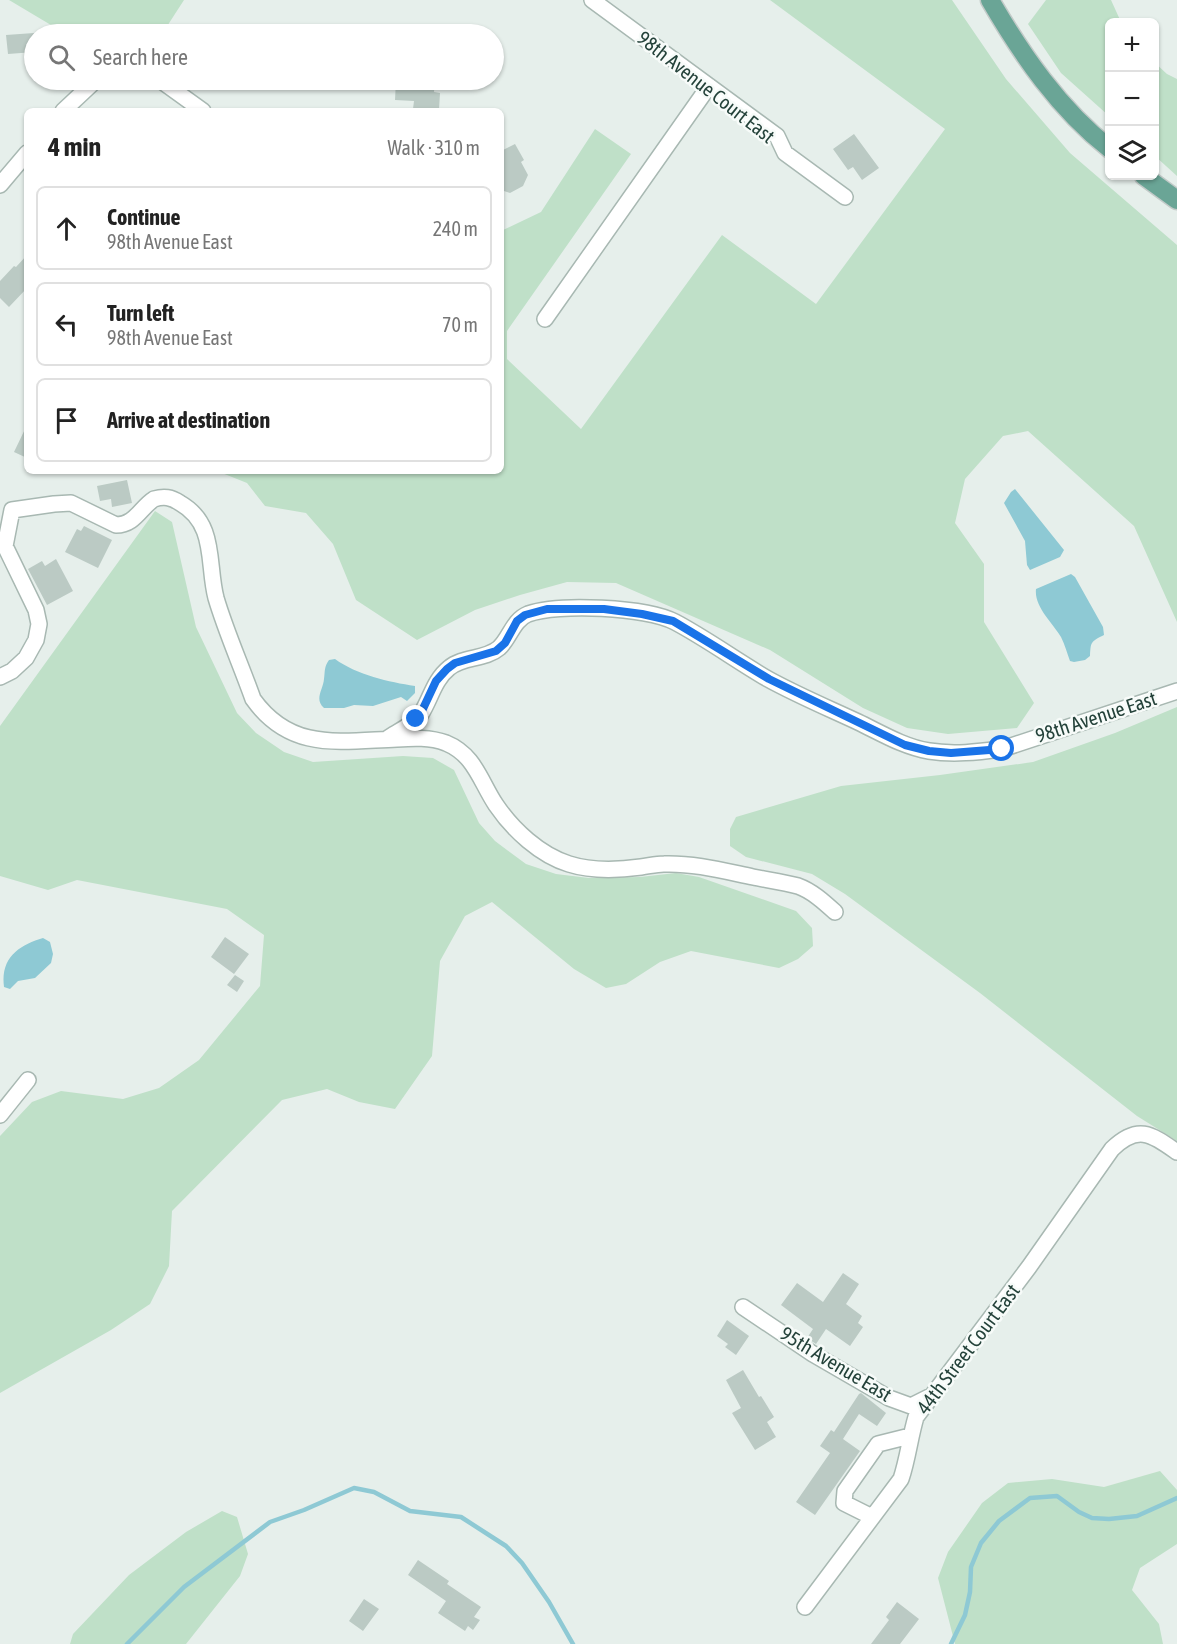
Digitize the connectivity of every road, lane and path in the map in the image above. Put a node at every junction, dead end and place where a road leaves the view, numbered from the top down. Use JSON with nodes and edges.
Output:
{"nodes":[{"id":1,"x":592,"y":0,"type":"edge"},
{"id":2,"x":990,"y":0,"type":"edge"},
{"id":3,"x":709,"y":86,"type":"junction"},
{"id":4,"x":85,"y":90,"type":"edge"},
{"id":5,"x":174,"y":90,"type":"edge"},
{"id":6,"x":66,"y":108,"type":"edge"},
{"id":7,"x":199,"y":108,"type":"edge"},
{"id":8,"x":1105,"y":145,"type":"edge"},
{"id":9,"x":24,"y":157,"type":"edge"},
{"id":10,"x":1150,"y":180,"type":"edge"},
{"id":11,"x":0,"y":186,"type":"edge"},
{"id":12,"x":845,"y":197,"type":"dead end"},
{"id":13,"x":1177,"y":200,"type":"edge"},
{"id":14,"x":545,"y":319,"type":"dead end"},
{"id":15,"x":6,"y":509,"type":"edge"},
{"id":16,"x":0,"y":677,"type":"edge"},
{"id":17,"x":1177,"y":691,"type":"edge"},
{"id":18,"x":387,"y":739,"type":"junction"},
{"id":19,"x":835,"y":912,"type":"dead end"},
{"id":20,"x":28,"y":1080,"type":"dead end"},
{"id":21,"x":0,"y":1114,"type":"edge"},
{"id":22,"x":1177,"y":1152,"type":"edge"},
{"id":23,"x":743,"y":1307,"type":"dead end"},
{"id":24,"x":931,"y":1395,"type":"junction"},
{"id":25,"x":910,"y":1436,"type":"junction"},
{"id":26,"x":872,"y":1517,"type":"junction"},
{"id":27,"x":805,"y":1607,"type":"dead end"}],
"edges":[{"from":1,"to":3,"type":"street","name":"98th Avenue Court East"},
{"from":2,"to":8,"type":"main road"},
{"from":3,"to":12,"type":"street","name":"98th Avenue Court East"},
{"from":3,"to":14,"type":"street"},
{"from":4,"to":6,"type":"street"},
{"from":5,"to":7,"type":"street"},
{"from":9,"to":11,"type":"street"},
{"from":10,"to":13,"type":"main road"},
{"from":15,"to":16,"type":"street"},
{"from":15,"to":18,"type":"street"},
{"from":17,"to":18,"type":"street","name":"98th Avenue East"},
{"from":18,"to":19,"type":"street"},
{"from":20,"to":21,"type":"street"},
{"from":22,"to":24,"type":"street","name":"44th Street Court East"},
{"from":23,"to":24,"type":"street","name":"95th Avenue East"},
{"from":24,"to":25,"type":"street","name":"44th Street Court East"},
{"from":25,"to":26,"type":"street","name":"44th Street Court East"},
{"from":25,"to":26,"type":"street"},
{"from":26,"to":27,"type":"street","name":"44th Street Court East"}]}
